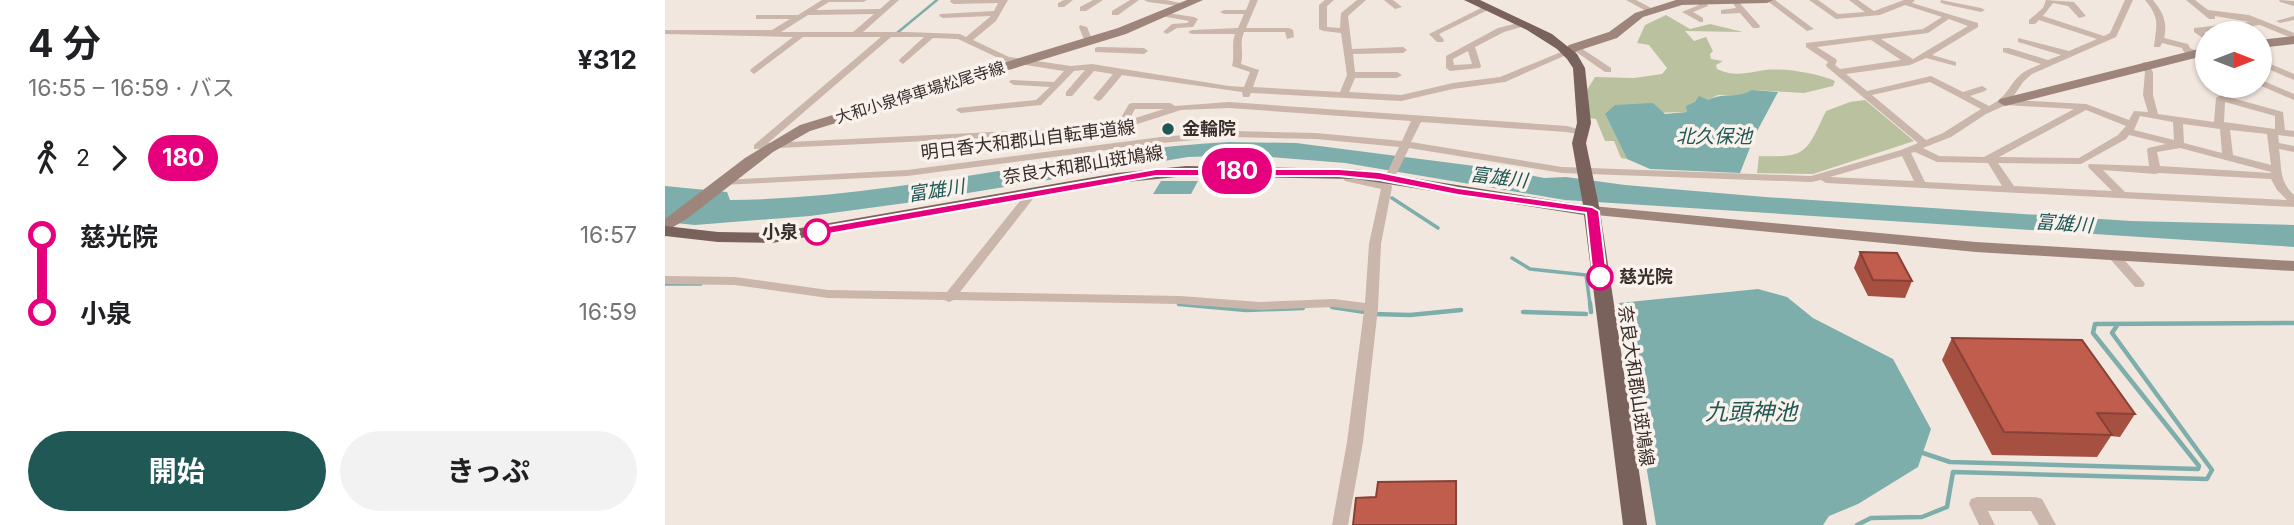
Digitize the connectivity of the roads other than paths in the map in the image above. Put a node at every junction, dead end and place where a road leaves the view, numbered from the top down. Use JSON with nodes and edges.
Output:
{"nodes":[{"id":1,"x":827,"y":0,"type":"edge"},
{"id":2,"x":863,"y":0,"type":"edge"},
{"id":3,"x":895,"y":0,"type":"edge"},
{"id":4,"x":1003,"y":0,"type":"edge"},
{"id":5,"x":1069,"y":0,"type":"edge"},
{"id":6,"x":1099,"y":0,"type":"edge"},
{"id":7,"x":1135,"y":0,"type":"edge"},
{"id":8,"x":1148,"y":0,"type":"edge"},
{"id":9,"x":1254,"y":0,"type":"edge"},
{"id":10,"x":1388,"y":0,"type":"edge"},
{"id":11,"x":1471,"y":0,"type":"edge"},
{"id":12,"x":1630,"y":0,"type":"edge"},
{"id":13,"x":1768,"y":0,"type":"edge"},
{"id":14,"x":1813,"y":0,"type":"edge"},
{"id":15,"x":1853,"y":0,"type":"edge"},
{"id":16,"x":2129,"y":0,"type":"edge"},
{"id":17,"x":2149,"y":0,"type":"edge"},
{"id":18,"x":2190,"y":0,"type":"edge"},
{"id":19,"x":2283,"y":0,"type":"edge"},
{"id":20,"x":955,"y":1,"type":"edge"},
{"id":21,"x":1329,"y":1,"type":"edge"},
{"id":22,"x":1734,"y":1,"type":"edge"},
{"id":23,"x":1908,"y":1,"type":"edge"},
{"id":24,"x":1945,"y":1,"type":"edge"},
{"id":25,"x":1191,"y":2,"type":"edge"},
{"id":26,"x":1674,"y":2,"type":"edge"},
{"id":27,"x":1701,"y":2,"type":"edge"},
{"id":28,"x":1358,"y":3,"type":"edge"},
{"id":29,"x":2294,"y":4,"type":"edge"},
{"id":30,"x":1061,"y":5,"type":"dead end"},
{"id":31,"x":1398,"y":6,"type":"dead end"},
{"id":32,"x":1488,"y":8,"type":"junction"},
{"id":33,"x":1083,"y":9,"type":"dead end"},
{"id":34,"x":1649,"y":9,"type":"junction"},
{"id":35,"x":1743,"y":10,"type":"junction"},
{"id":36,"x":1929,"y":10,"type":"junction"},
{"id":37,"x":1981,"y":10,"type":"dead end"},
{"id":38,"x":882,"y":11,"type":"junction"},
{"id":39,"x":1224,"y":12,"type":"dead end"},
{"id":40,"x":1249,"y":12,"type":"junction"},
{"id":41,"x":1724,"y":12,"type":"dead end"},
{"id":42,"x":2205,"y":12,"type":"junction"},
{"id":43,"x":997,"y":13,"type":"junction"},
{"id":44,"x":1115,"y":13,"type":"dead end"},
{"id":45,"x":1164,"y":14,"type":"junction"},
{"id":46,"x":1873,"y":14,"type":"junction"},
{"id":47,"x":803,"y":15,"type":"junction"},
{"id":48,"x":1949,"y":16,"type":"junction"},
{"id":49,"x":2082,"y":16,"type":"dead end"},
{"id":50,"x":759,"y":17,"type":"dead end"},
{"id":51,"x":2294,"y":18,"type":"edge"},
{"id":52,"x":1700,"y":20,"type":"dead end"},
{"id":53,"x":2216,"y":21,"type":"edge"},
{"id":54,"x":2258,"y":21,"type":"edge"},
{"id":55,"x":2280,"y":21,"type":"dead end"},
{"id":56,"x":1522,"y":24,"type":"junction"},
{"id":57,"x":922,"y":25,"type":"dead end"},
{"id":58,"x":1756,"y":26,"type":"dead end"},
{"id":59,"x":1083,"y":27,"type":"dead end"},
{"id":60,"x":2272,"y":27,"type":"edge"},
{"id":61,"x":1809,"y":29,"type":"dead end"},
{"id":62,"x":1239,"y":30,"type":"junction"},
{"id":63,"x":1343,"y":31,"type":"junction"},
{"id":64,"x":665,"y":32,"type":"edge"},
{"id":65,"x":1167,"y":32,"type":"dead end"},
{"id":66,"x":1192,"y":32,"type":"dead end"},
{"id":67,"x":774,"y":33,"type":"junction"},
{"id":68,"x":910,"y":34,"type":"junction"},
{"id":69,"x":801,"y":35,"type":"junction"},
{"id":70,"x":854,"y":35,"type":"junction"},
{"id":71,"x":888,"y":35,"type":"junction"},
{"id":72,"x":930,"y":36,"type":"junction"},
{"id":73,"x":1290,"y":37,"type":"dead end"},
{"id":74,"x":1872,"y":37,"type":"junction"},
{"id":75,"x":2294,"y":38,"type":"edge"},
{"id":76,"x":969,"y":39,"type":"junction"},
{"id":77,"x":2105,"y":39,"type":"junction"},
{"id":78,"x":1440,"y":40,"type":"dead end"},
{"id":79,"x":2021,"y":40,"type":"dead end"},
{"id":80,"x":2272,"y":42,"type":"edge"},
{"id":81,"x":2158,"y":43,"type":"joint"},
{"id":82,"x":1094,"y":46,"type":"junction"},
{"id":83,"x":1471,"y":47,"type":"dead end"},
{"id":84,"x":1403,"y":50,"type":"dead end"},
{"id":85,"x":1572,"y":50,"type":"junction"},
{"id":86,"x":2006,"y":50,"type":"dead end"},
{"id":87,"x":2195,"y":50,"type":"edge"},
{"id":88,"x":1139,"y":51,"type":"joint"},
{"id":89,"x":1349,"y":52,"type":"junction"},
{"id":90,"x":2069,"y":54,"type":"junction"},
{"id":91,"x":1605,"y":55,"type":"dead end"},
{"id":92,"x":1924,"y":55,"type":"junction"},
{"id":93,"x":2195,"y":55,"type":"edge"},
{"id":94,"x":1592,"y":58,"type":"junction"},
{"id":95,"x":903,"y":61,"type":"dead end"},
{"id":96,"x":1022,"y":61,"type":"junction"},
{"id":97,"x":1910,"y":62,"type":"junction"},
{"id":98,"x":2049,"y":63,"type":"junction"},
{"id":99,"x":1953,"y":64,"type":"dead end"},
{"id":100,"x":744,"y":65,"type":"dead end"},
{"id":101,"x":763,"y":65,"type":"junction"},
{"id":102,"x":2144,"y":65,"type":"junction"},
{"id":103,"x":2294,"y":65,"type":"edge"},
{"id":104,"x":1092,"y":67,"type":"junction"},
{"id":105,"x":2273,"y":68,"type":"joint"},
{"id":106,"x":1071,"y":69,"type":"junction"},
{"id":107,"x":1608,"y":70,"type":"dead end"},
{"id":108,"x":754,"y":71,"type":"dead end"},
{"id":109,"x":1117,"y":72,"type":"junction"},
{"id":110,"x":1838,"y":72,"type":"junction"},
{"id":111,"x":1352,"y":75,"type":"junction"},
{"id":112,"x":1397,"y":75,"type":"dead end"},
{"id":113,"x":2294,"y":77,"type":"edge"},
{"id":114,"x":1014,"y":82,"type":"dead end"},
{"id":115,"x":1417,"y":84,"type":"dead end"},
{"id":116,"x":1054,"y":85,"type":"junction"},
{"id":117,"x":2272,"y":88,"type":"edge"},
{"id":118,"x":1982,"y":89,"type":"dead end"},
{"id":119,"x":1248,"y":90,"type":"junction"},
{"id":120,"x":1069,"y":94,"type":"dead end"},
{"id":121,"x":1864,"y":94,"type":"junction"},
{"id":122,"x":1336,"y":95,"type":"junction"},
{"id":123,"x":1962,"y":95,"type":"junction"},
{"id":124,"x":1417,"y":96,"type":"junction"},
{"id":125,"x":2294,"y":97,"type":"edge"},
{"id":126,"x":1098,"y":98,"type":"dead end"},
{"id":127,"x":2005,"y":102,"type":"junction"},
{"id":128,"x":1242,"y":105,"type":"junction"},
{"id":129,"x":2086,"y":107,"type":"junction"},
{"id":130,"x":1989,"y":109,"type":"junction"},
{"id":131,"x":961,"y":110,"type":"dead end"},
{"id":132,"x":1321,"y":110,"type":"junction"},
{"id":133,"x":2154,"y":116,"type":"junction"},
{"id":134,"x":1418,"y":117,"type":"junction"},
{"id":135,"x":2178,"y":120,"type":"junction"},
{"id":136,"x":2222,"y":125,"type":"junction"},
{"id":137,"x":2129,"y":128,"type":"junction"},
{"id":138,"x":2276,"y":131,"type":"junction"},
{"id":139,"x":1581,"y":132,"type":"junction"},
{"id":140,"x":2294,"y":134,"type":"edge"},
{"id":141,"x":2179,"y":145,"type":"junction"},
{"id":142,"x":2274,"y":145,"type":"junction"},
{"id":143,"x":1406,"y":146,"type":"junction"},
{"id":144,"x":768,"y":147,"type":"junction"},
{"id":145,"x":1915,"y":148,"type":"junction"},
{"id":146,"x":2294,"y":149,"type":"edge"},
{"id":147,"x":2228,"y":157,"type":"junction"},
{"id":148,"x":1988,"y":160,"type":"junction"},
{"id":149,"x":1585,"y":171,"type":"junction"},
{"id":150,"x":2155,"y":171,"type":"junction"},
{"id":151,"x":1344,"y":173,"type":"junction"},
{"id":152,"x":1392,"y":173,"type":"dead end"},
{"id":153,"x":2276,"y":173,"type":"junction"},
{"id":154,"x":1811,"y":179,"type":"junction"},
{"id":155,"x":724,"y":184,"type":"junction"},
{"id":156,"x":1921,"y":184,"type":"junction"},
{"id":157,"x":2010,"y":189,"type":"junction"},
{"id":158,"x":1032,"y":193,"type":"junction"},
{"id":159,"x":2121,"y":194,"type":"junction"},
{"id":160,"x":2294,"y":203,"type":"edge"},
{"id":161,"x":1592,"y":209,"type":"junction"},
{"id":162,"x":665,"y":228,"type":"edge"},
{"id":163,"x":2115,"y":257,"type":"junction"},
{"id":164,"x":2294,"y":266,"type":"edge"},
{"id":165,"x":665,"y":280,"type":"edge"},
{"id":166,"x":2139,"y":285,"type":"dead end"},
{"id":167,"x":949,"y":298,"type":"junction"},
{"id":168,"x":1371,"y":311,"type":"junction"},
{"id":169,"x":1340,"y":525,"type":"edge"},
{"id":170,"x":1635,"y":525,"type":"edge"},
{"id":171,"x":1987,"y":525,"type":"edge"},
{"id":172,"x":2048,"y":525,"type":"edge"}],
"edges":[{"from":1,"to":2,"type":"street"},
{"from":1,"to":47,"type":"street"},
{"from":3,"to":38,"type":"street"},
{"from":4,"to":20,"type":"street"},
{"from":4,"to":43,"type":"street"},
{"from":5,"to":30,"type":"street"},
{"from":6,"to":33,"type":"street"},
{"from":7,"to":44,"type":"street"},
{"from":8,"to":25,"type":"street"},
{"from":9,"to":40,"type":"street"},
{"from":10,"to":31,"type":"street"},
{"from":11,"to":32,"type":"main road"},
{"from":12,"to":34,"type":"street"},
{"from":13,"to":22,"type":"street"},
{"from":13,"to":61,"type":"street"},
{"from":14,"to":46,"type":"street"},
{"from":15,"to":46,"type":"street"},
{"from":16,"to":77,"type":"street"},
{"from":17,"to":81,"type":"street"},
{"from":18,"to":42,"type":"street"},
{"from":19,"to":29,"type":"street"},
{"from":20,"to":43,"type":"street"},
{"from":21,"to":28,"type":"street"},
{"from":21,"to":63,"type":"street"},
{"from":22,"to":27,"type":"street"},
{"from":22,"to":35,"type":"street"},
{"from":23,"to":36,"type":"street"},
{"from":23,"to":46,"type":"street"},
{"from":24,"to":36,"type":"street"},
{"from":24,"to":37,"type":"street"},
{"from":25,"to":45,"type":"street","name":"大和小泉停車場松尾寺線"},
{"from":26,"to":27,"type":"street"},
{"from":26,"to":34,"type":"street"},
{"from":27,"to":52,"type":"street"},
{"from":28,"to":63,"type":"street"},
{"from":32,"to":56,"type":"main road"},
{"from":32,"to":78,"type":"street"},
{"from":34,"to":85,"type":"street"},
{"from":35,"to":41,"type":"street"},
{"from":35,"to":58,"type":"street"},
{"from":36,"to":48,"type":"street"},
{"from":38,"to":47,"type":"street"},
{"from":38,"to":70,"type":"street"},
{"from":39,"to":40,"type":"street"},
{"from":40,"to":62,"type":"street"},
{"from":42,"to":53,"type":"street"},
{"from":42,"to":54,"type":"street"},
{"from":43,"to":76,"type":"street"},
{"from":45,"to":65,"type":"street"},
{"from":45,"to":82,"type":"street","name":"大和小泉停車場松尾寺線"},
{"from":47,"to":50,"type":"street"},
{"from":47,"to":67,"type":"street"},
{"from":48,"to":74,"type":"street"},
{"from":48,"to":92,"type":"street"},
{"from":49,"to":77,"type":"street"},
{"from":51,"to":55,"type":"street"},
{"from":56,"to":83,"type":"street"},
{"from":56,"to":85,"type":"main road"},
{"from":57,"to":68,"type":"street"},
{"from":59,"to":82,"type":"street"},
{"from":60,"to":75,"type":"street"},
{"from":62,"to":66,"type":"street"},
{"from":62,"to":73,"type":"street"},
{"from":62,"to":119,"type":"street"},
{"from":63,"to":89,"type":"street"},
{"from":64,"to":67,"type":"street"},
{"from":67,"to":69,"type":"street"},
{"from":68,"to":71,"type":"street"},
{"from":68,"to":72,"type":"street"},
{"from":69,"to":70,"type":"street"},
{"from":69,"to":101,"type":"street"},
{"from":70,"to":71,"type":"street"},
{"from":71,"to":144,"type":"street"},
{"from":72,"to":76,"type":"street"},
{"from":72,"to":95,"type":"street"},
{"from":74,"to":97,"type":"street"},
{"from":74,"to":110,"type":"street"},
{"from":75,"to":80,"type":"street"},
{"from":76,"to":96,"type":"street"},
{"from":77,"to":90,"type":"street"},
{"from":79,"to":90,"type":"street"},
{"from":81,"to":87,"type":"street"},
{"from":82,"to":88,"type":"street"},
{"from":82,"to":96,"type":"street","name":"大和小泉停車場松尾寺線"},
{"from":84,"to":89,"type":"street"},
{"from":85,"to":94,"type":"street"},
{"from":85,"to":124,"type":"street"},
{"from":85,"to":139,"type":"main road","name":"奈良大和郡山斑鳩線"},
{"from":86,"to":98,"type":"street"},
{"from":88,"to":109,"type":"street"},
{"from":89,"to":111,"type":"street"},
{"from":90,"to":98,"type":"street"},
{"from":91,"to":94,"type":"street"},
{"from":92,"to":97,"type":"street"},
{"from":92,"to":99,"type":"street"},
{"from":93,"to":102,"type":"street"},
{"from":94,"to":107,"type":"street"},
{"from":96,"to":106,"type":"street"},
{"from":96,"to":144,"type":"street","name":"大和小泉停車場松尾寺線"},
{"from":97,"to":110,"type":"street"},
{"from":98,"to":127,"type":"street"},
{"from":100,"to":101,"type":"street"},
{"from":101,"to":108,"type":"street"},
{"from":102,"to":127,"type":"street"},
{"from":102,"to":133,"type":"street"},
{"from":103,"to":105,"type":"street"},
{"from":104,"to":106,"type":"street"},
{"from":104,"to":109,"type":"street"},
{"from":104,"to":120,"type":"street"},
{"from":105,"to":113,"type":"street"},
{"from":106,"to":116,"type":"street"},
{"from":109,"to":119,"type":"street"},
{"from":109,"to":126,"type":"street"},
{"from":110,"to":121,"type":"street"},
{"from":111,"to":112,"type":"street"},
{"from":111,"to":122,"type":"street"},
{"from":114,"to":116,"type":"street"},
{"from":115,"to":124,"type":"street"},
{"from":116,"to":131,"type":"street"},
{"from":117,"to":125,"type":"street"},
{"from":118,"to":123,"type":"street"},
{"from":119,"to":122,"type":"street"},
{"from":119,"to":128,"type":"street"},
{"from":121,"to":123,"type":"street"},
{"from":121,"to":145,"type":"street"},
{"from":122,"to":124,"type":"street"},
{"from":122,"to":132,"type":"street"},
{"from":123,"to":130,"type":"street"},
{"from":127,"to":129,"type":"street"},
{"from":127,"to":130,"type":"street"},
{"from":128,"to":132,"type":"street"},
{"from":128,"to":144,"type":"street"},
{"from":129,"to":137,"type":"street"},
{"from":129,"to":148,"type":"street"},
{"from":130,"to":145,"type":"street"},
{"from":132,"to":134,"type":"street"},
{"from":133,"to":135,"type":"street"},
{"from":133,"to":137,"type":"street"},
{"from":134,"to":139,"type":"street"},
{"from":134,"to":143,"type":"street"},
{"from":135,"to":136,"type":"street"},
{"from":135,"to":141,"type":"street"},
{"from":136,"to":138,"type":"street"},
{"from":136,"to":138,"type":"street"},
{"from":136,"to":147,"type":"street"},
{"from":137,"to":141,"type":"street"},
{"from":137,"to":148,"type":"street"},
{"from":138,"to":140,"type":"street"},
{"from":138,"to":142,"type":"street"},
{"from":139,"to":149,"type":"main road","name":"奈良大和郡山斑鳩線"},
{"from":141,"to":147,"type":"street"},
{"from":141,"to":150,"type":"street"},
{"from":142,"to":146,"type":"street"},
{"from":142,"to":153,"type":"street"},
{"from":143,"to":149,"type":"street","name":"明日香大和郡山自転車道線"},
{"from":143,"to":152,"type":"street"},
{"from":143,"to":155,"type":"street","name":"明日香大和郡山自転車道線"},
{"from":144,"to":155,"type":"street","name":"大和小泉停車場松尾寺線"},
{"from":145,"to":148,"type":"street"},
{"from":145,"to":154,"type":"street"},
{"from":145,"to":156,"type":"street"},
{"from":147,"to":153,"type":"street"},
{"from":148,"to":157,"type":"street"},
{"from":149,"to":154,"type":"street","name":"明日香大和郡山自転車道線"},
{"from":149,"to":161,"type":"main road","name":"奈良大和郡山斑鳩線"},
{"from":150,"to":153,"type":"street"},
{"from":150,"to":159,"type":"street"},
{"from":151,"to":158,"type":"main road","name":"奈良大和郡山斑鳩線"},
{"from":151,"to":161,"type":"main road","name":"奈良大和郡山斑鳩線"},
{"from":151,"to":168,"type":"street"},
{"from":153,"to":160,"type":"street"},
{"from":154,"to":156,"type":"street","name":"明日香大和郡山自転車道線"},
{"from":155,"to":162,"type":"street","name":"大和小泉停車場松尾寺線"},
{"from":156,"to":157,"type":"street","name":"明日香大和郡山自転車道線"},
{"from":157,"to":159,"type":"street","name":"明日香大和郡山自転車道線"},
{"from":158,"to":162,"type":"main road","name":"奈良大和郡山斑鳩線"},
{"from":158,"to":167,"type":"street"},
{"from":159,"to":160,"type":"street","name":"明日香大和郡山自転車道線"},
{"from":161,"to":163,"type":"street"},
{"from":161,"to":170,"type":"main road","name":"奈良大和郡山斑鳩線"},
{"from":163,"to":164,"type":"street"},
{"from":163,"to":166,"type":"street"},
{"from":165,"to":167,"type":"street"},
{"from":167,"to":168,"type":"street"},
{"from":168,"to":169,"type":"street"},
{"from":171,"to":172,"type":"street"}]}
